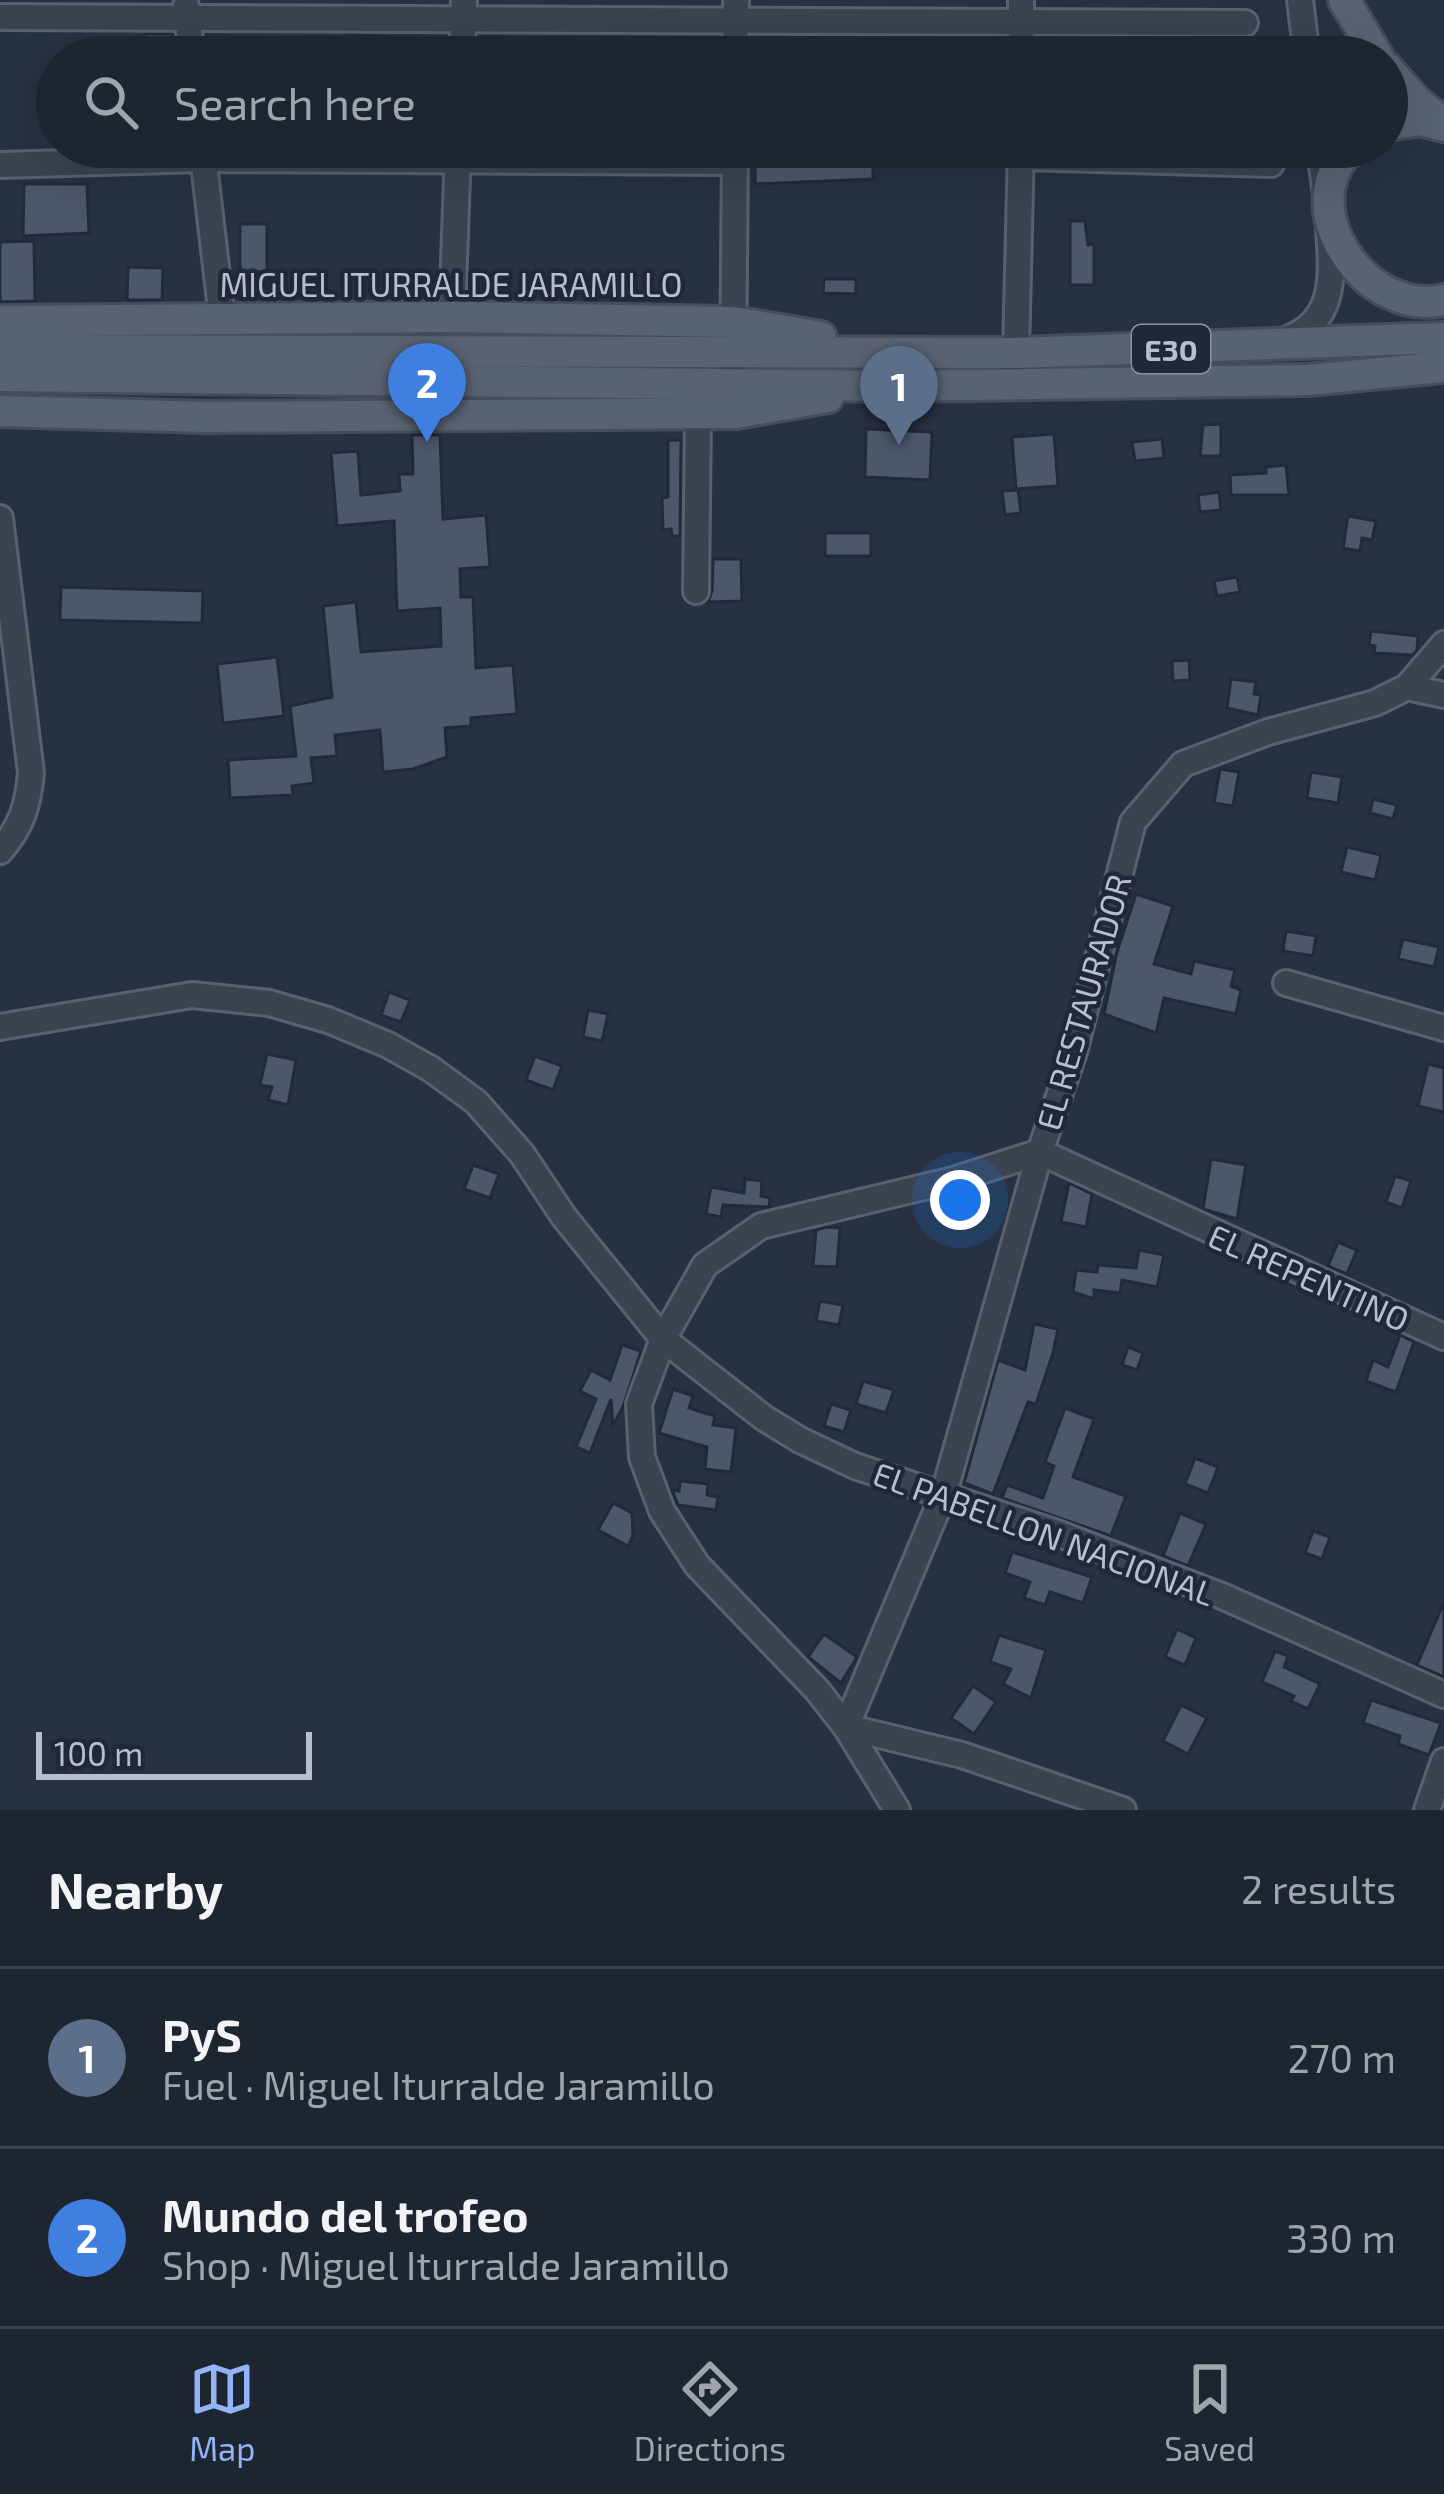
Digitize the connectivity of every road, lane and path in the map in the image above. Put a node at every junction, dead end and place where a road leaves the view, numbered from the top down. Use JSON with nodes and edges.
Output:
{"nodes":[{"id":1,"x":1300,"y":0,"type":"edge"},
{"id":2,"x":1344,"y":0,"type":"edge"},
{"id":3,"x":186,"y":8,"type":"edge"},
{"id":4,"x":464,"y":10,"type":"edge"},
{"id":5,"x":736,"y":10,"type":"edge"},
{"id":6,"x":879,"y":10,"type":"edge"},
{"id":7,"x":1021,"y":11,"type":"edge"},
{"id":8,"x":0,"y":17,"type":"edge"},
{"id":9,"x":1245,"y":23,"type":"dead end"},
{"id":10,"x":1304,"y":36,"type":"edge"},
{"id":11,"x":1365,"y":36,"type":"edge"},
{"id":12,"x":1408,"y":92,"type":"edge"},
{"id":13,"x":1408,"y":121,"type":"edge"},
{"id":14,"x":1444,"y":125,"type":"edge"},
{"id":15,"x":36,"y":163,"type":"edge"},
{"id":16,"x":0,"y":165,"type":"edge"},
{"id":17,"x":205,"y":168,"type":"edge"},
{"id":18,"x":457,"y":168,"type":"edge"},
{"id":19,"x":735,"y":168,"type":"edge"},
{"id":20,"x":1021,"y":168,"type":"edge"},
{"id":21,"x":1322,"y":168,"type":"edge"},
{"id":22,"x":1340,"y":168,"type":"edge"},
{"id":23,"x":1327,"y":204,"type":"junction"},
{"id":24,"x":1444,"y":300,"type":"edge"},
{"id":25,"x":452,"y":317,"type":"junction"},
{"id":26,"x":222,"y":318,"type":"junction"},
{"id":27,"x":0,"y":322,"type":"edge"},
{"id":28,"x":1444,"y":338,"type":"edge"},
{"id":29,"x":1266,"y":346,"type":"junction"},
{"id":30,"x":0,"y":350,"type":"edge"},
{"id":31,"x":734,"y":367,"type":"junction"},
{"id":32,"x":1444,"y":367,"type":"edge"},
{"id":33,"x":1013,"y":368,"type":"junction"},
{"id":34,"x":0,"y":376,"type":"edge"},
{"id":35,"x":1364,"y":377,"type":"junction"},
{"id":36,"x":1444,"y":379,"type":"edge"},
{"id":37,"x":0,"y":411,"type":"edge"},
{"id":38,"x":698,"y":413,"type":"junction"},
{"id":39,"x":0,"y":518,"type":"edge"},
{"id":40,"x":696,"y":591,"type":"dead end"},
{"id":41,"x":1444,"y":644,"type":"edge"},
{"id":42,"x":1407,"y":687,"type":"junction"},
{"id":43,"x":1444,"y":695,"type":"edge"},
{"id":44,"x":0,"y":850,"type":"edge"},
{"id":45,"x":1286,"y":983,"type":"dead end"},
{"id":46,"x":0,"y":1027,"type":"edge"},
{"id":47,"x":1444,"y":1028,"type":"edge"},
{"id":48,"x":1040,"y":1152,"type":"junction"},
{"id":49,"x":1444,"y":1337,"type":"edge"},
{"id":50,"x":663,"y":1339,"type":"junction"},
{"id":51,"x":944,"y":1493,"type":"junction"},
{"id":52,"x":1444,"y":1695,"type":"edge"},
{"id":53,"x":846,"y":1726,"type":"junction"},
{"id":54,"x":1444,"y":1761,"type":"edge"},
{"id":55,"x":897,"y":1810,"type":"edge"},
{"id":56,"x":1123,"y":1810,"type":"edge"},
{"id":57,"x":1427,"y":1810,"type":"edge"}],
"edges":[{"from":1,"to":10,"type":"street"},
{"from":2,"to":11,"type":"main road"},
{"from":3,"to":4,"type":"street"},
{"from":3,"to":8,"type":"street"},
{"from":4,"to":5,"type":"street"},
{"from":5,"to":6,"type":"street"},
{"from":6,"to":7,"type":"street"},
{"from":7,"to":9,"type":"street"},
{"from":12,"to":14,"type":"main road"},
{"from":13,"to":14,"type":"main road"},
{"from":15,"to":16,"type":"street"},
{"from":17,"to":26,"type":"street"},
{"from":18,"to":25,"type":"street"},
{"from":19,"to":31,"type":"street"},
{"from":20,"to":33,"type":"street"},
{"from":21,"to":23,"type":"street"},
{"from":22,"to":23,"type":"main road"},
{"from":23,"to":24,"type":"main road"},
{"from":23,"to":29,"type":"street"},
{"from":25,"to":26,"type":"main road","name":"MIGUEL ITURRALDE JARAMILLO"},
{"from":25,"to":31,"type":"main road","name":"MIGUEL ITURRALDE JARAMILLO"},
{"from":26,"to":27,"type":"main road","name":"MIGUEL ITURRALDE JARAMILLO"},
{"from":28,"to":29,"type":"main road","name":"MIGUEL ITURRALDE JARAMILLO","number":"E30"},
{"from":29,"to":33,"type":"main road","name":"MIGUEL ITURRALDE JARAMILLO","number":"E30"},
{"from":30,"to":31,"type":"main road","name":"MIGUEL ITURRALDE JARAMILLO","number":"E30"},
{"from":31,"to":33,"type":"main road","name":"MIGUEL ITURRALDE JARAMILLO","number":"E30"},
{"from":31,"to":33,"type":"main road","name":"MIGUEL ITURRALDE JARAMILLO","number":"E30"},
{"from":31,"to":34,"type":"main road","name":"MIGUEL ITURRALDE JARAMILLO","number":"E30"},
{"from":31,"to":38,"type":"main road","name":"MIGUEL ITURRALDE JARAMILLO"},
{"from":32,"to":35,"type":"main road","name":"MIGUEL ITURRALDE JARAMILLO","number":"E30"},
{"from":33,"to":35,"type":"main road","name":"MIGUEL ITURRALDE JARAMILLO","number":"E30"},
{"from":35,"to":36,"type":"main road"},
{"from":37,"to":38,"type":"main road","name":"MIGUEL ITURRALDE JARAMILLO"},
{"from":38,"to":40,"type":"street"},
{"from":39,"to":44,"type":"street"},
{"from":41,"to":42,"type":"street","name":"EL RESTAURADOR"},
{"from":42,"to":43,"type":"street"},
{"from":42,"to":48,"type":"street","name":"EL RESTAURADOR"},
{"from":45,"to":47,"type":"street"},
{"from":46,"to":50,"type":"street","name":"EL PABELLON NACIONAL"},
{"from":48,"to":49,"type":"street","name":"EL REPENTINO"},
{"from":48,"to":50,"type":"street","name":"EL RESTAURADOR"},
{"from":48,"to":51,"type":"street"},
{"from":50,"to":51,"type":"street","name":"EL PABELLON NACIONAL"},
{"from":50,"to":53,"type":"street","name":"EL RESTAURADOR"},
{"from":51,"to":52,"type":"street","name":"EL PABELLON NACIONAL"},
{"from":51,"to":53,"type":"street"},
{"from":53,"to":55,"type":"street","name":"EL RESTAURADOR"},
{"from":53,"to":56,"type":"street"},
{"from":54,"to":57,"type":"street"}]}
